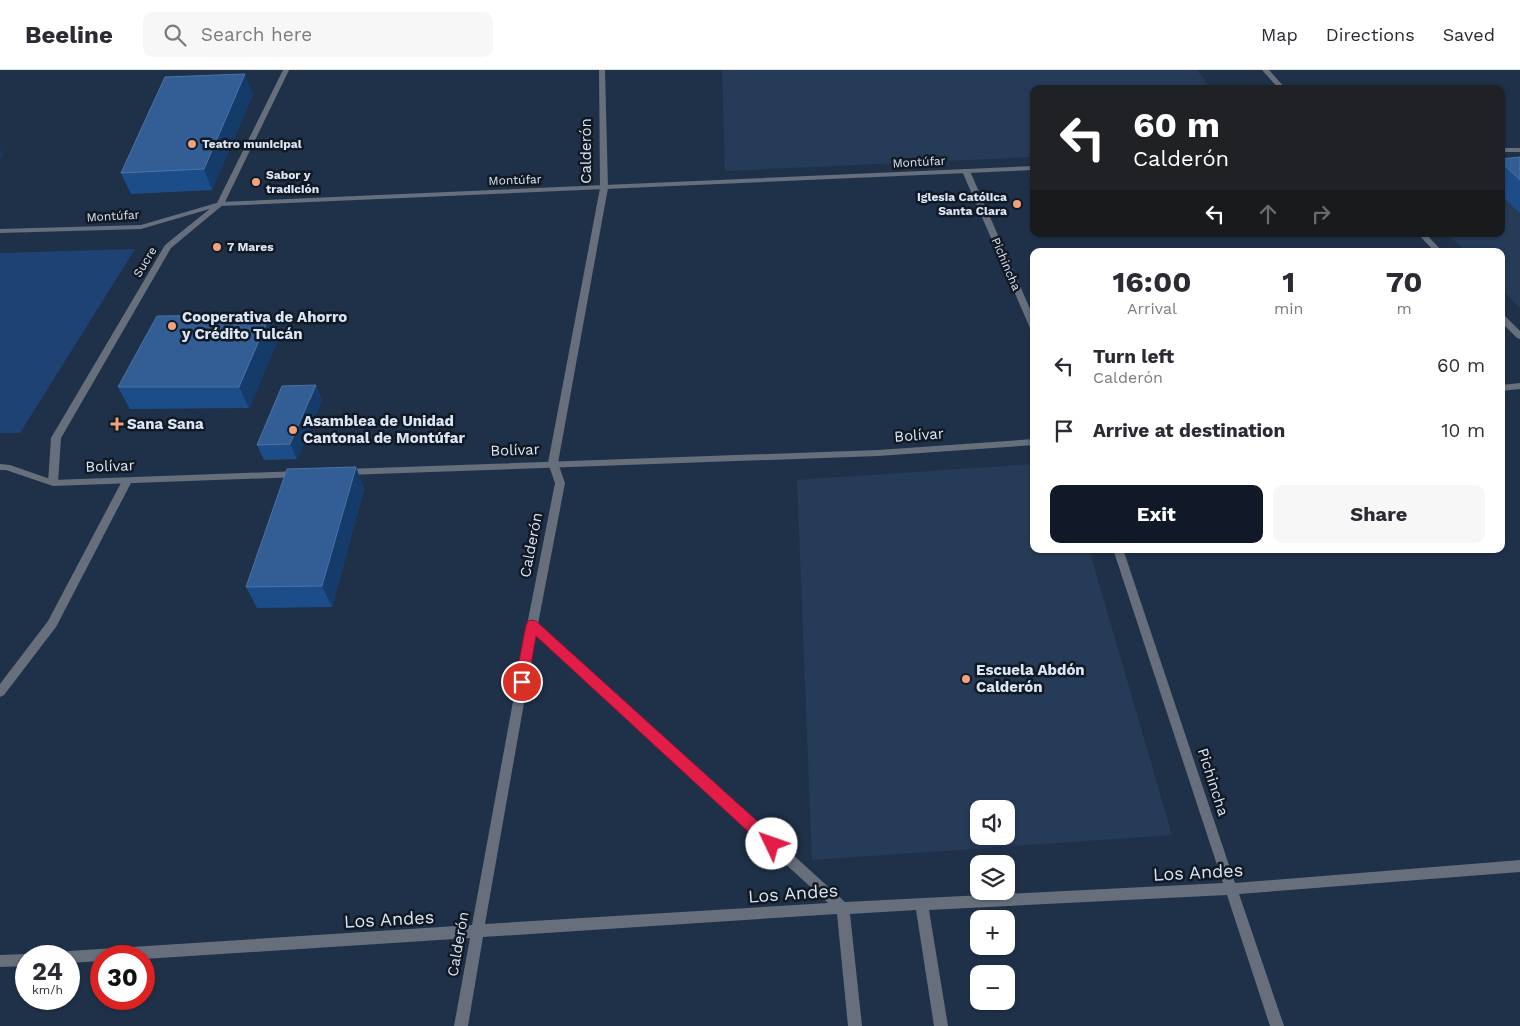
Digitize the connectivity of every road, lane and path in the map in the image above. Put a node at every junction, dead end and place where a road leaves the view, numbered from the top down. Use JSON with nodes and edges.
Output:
{"nodes":[{"id":1,"x":286,"y":70,"type":"edge"},
{"id":2,"x":602,"y":70,"type":"edge"},
{"id":3,"x":1265,"y":70,"type":"edge"},
{"id":4,"x":1279,"y":85,"type":"edge"},
{"id":5,"x":1505,"y":150,"type":"edge"},
{"id":6,"x":1520,"y":150,"type":"edge"},
{"id":7,"x":1030,"y":168,"type":"edge"},
{"id":8,"x":966,"y":172,"type":"junction"},
{"id":9,"x":604,"y":188,"type":"junction"},
{"id":10,"x":220,"y":204,"type":"junction"},
{"id":11,"x":0,"y":230,"type":"edge"},
{"id":12,"x":1425,"y":237,"type":"edge"},
{"id":13,"x":1435,"y":248,"type":"edge"},
{"id":14,"x":1030,"y":319,"type":"edge"},
{"id":15,"x":1505,"y":321,"type":"edge"},
{"id":16,"x":1520,"y":336,"type":"edge"},
{"id":17,"x":1520,"y":386,"type":"edge"},
{"id":18,"x":1505,"y":388,"type":"edge"},
{"id":19,"x":1030,"y":442,"type":"edge"},
{"id":20,"x":553,"y":463,"type":"junction"},
{"id":21,"x":0,"y":467,"type":"edge"},
{"id":22,"x":335,"y":472,"type":"edge"},
{"id":23,"x":305,"y":473,"type":"edge"},
{"id":24,"x":126,"y":481,"type":"junction"},
{"id":25,"x":53,"y":484,"type":"junction"},
{"id":26,"x":1119,"y":553,"type":"edge"},
{"id":27,"x":532,"y":625,"type":"junction"},
{"id":28,"x":0,"y":692,"type":"edge"},
{"id":29,"x":1520,"y":866,"type":"edge"},
{"id":30,"x":1231,"y":889,"type":"junction"},
{"id":31,"x":922,"y":906,"type":"junction"},
{"id":32,"x":843,"y":908,"type":"junction"},
{"id":33,"x":476,"y":933,"type":"junction"},
{"id":34,"x":80,"y":956,"type":"edge"},
{"id":35,"x":15,"y":960,"type":"edge"},
{"id":36,"x":0,"y":961,"type":"edge"},
{"id":37,"x":461,"y":1026,"type":"edge"},
{"id":38,"x":855,"y":1026,"type":"edge"},
{"id":39,"x":941,"y":1026,"type":"edge"},
{"id":40,"x":1277,"y":1026,"type":"edge"}],
"edges":[{"from":1,"to":10,"type":"street","name":"Sucre"},
{"from":2,"to":9,"type":"street","name":"Calderón"},
{"from":3,"to":4,"type":"street"},
{"from":5,"to":6,"type":"street"},
{"from":7,"to":8,"type":"street","name":"Montúfar"},
{"from":8,"to":9,"type":"street","name":"Montúfar"},
{"from":8,"to":14,"type":"street","name":"Pichincha"},
{"from":9,"to":10,"type":"street","name":"Montúfar"},
{"from":9,"to":20,"type":"street","name":"Calderón"},
{"from":10,"to":11,"type":"street","name":"Montúfar"},
{"from":10,"to":25,"type":"street","name":"Sucre"},
{"from":12,"to":13,"type":"street"},
{"from":15,"to":16,"type":"street"},
{"from":17,"to":18,"type":"street"},
{"from":19,"to":20,"type":"street","name":"Bolívar"},
{"from":20,"to":22,"type":"street","name":"Bolívar"},
{"from":20,"to":27,"type":"street","name":"Calderón"},
{"from":21,"to":25,"type":"street","name":"Bolívar"},
{"from":23,"to":24,"type":"street","name":"Bolívar"},
{"from":24,"to":25,"type":"street","name":"Bolívar"},
{"from":24,"to":28,"type":"street"},
{"from":26,"to":30,"type":"street","name":"Pichincha"},
{"from":27,"to":32,"type":"street"},
{"from":27,"to":33,"type":"street","name":"Calderón"},
{"from":29,"to":30,"type":"street","name":"Los Andes"},
{"from":30,"to":31,"type":"street","name":"Los Andes"},
{"from":30,"to":40,"type":"street","name":"Pichincha"},
{"from":31,"to":32,"type":"street","name":"Los Andes"},
{"from":31,"to":39,"type":"street"},
{"from":32,"to":33,"type":"street","name":"Los Andes"},
{"from":32,"to":38,"type":"street"},
{"from":33,"to":34,"type":"street","name":"Los Andes"},
{"from":33,"to":37,"type":"street","name":"Calderón"},
{"from":35,"to":36,"type":"street"}]}
